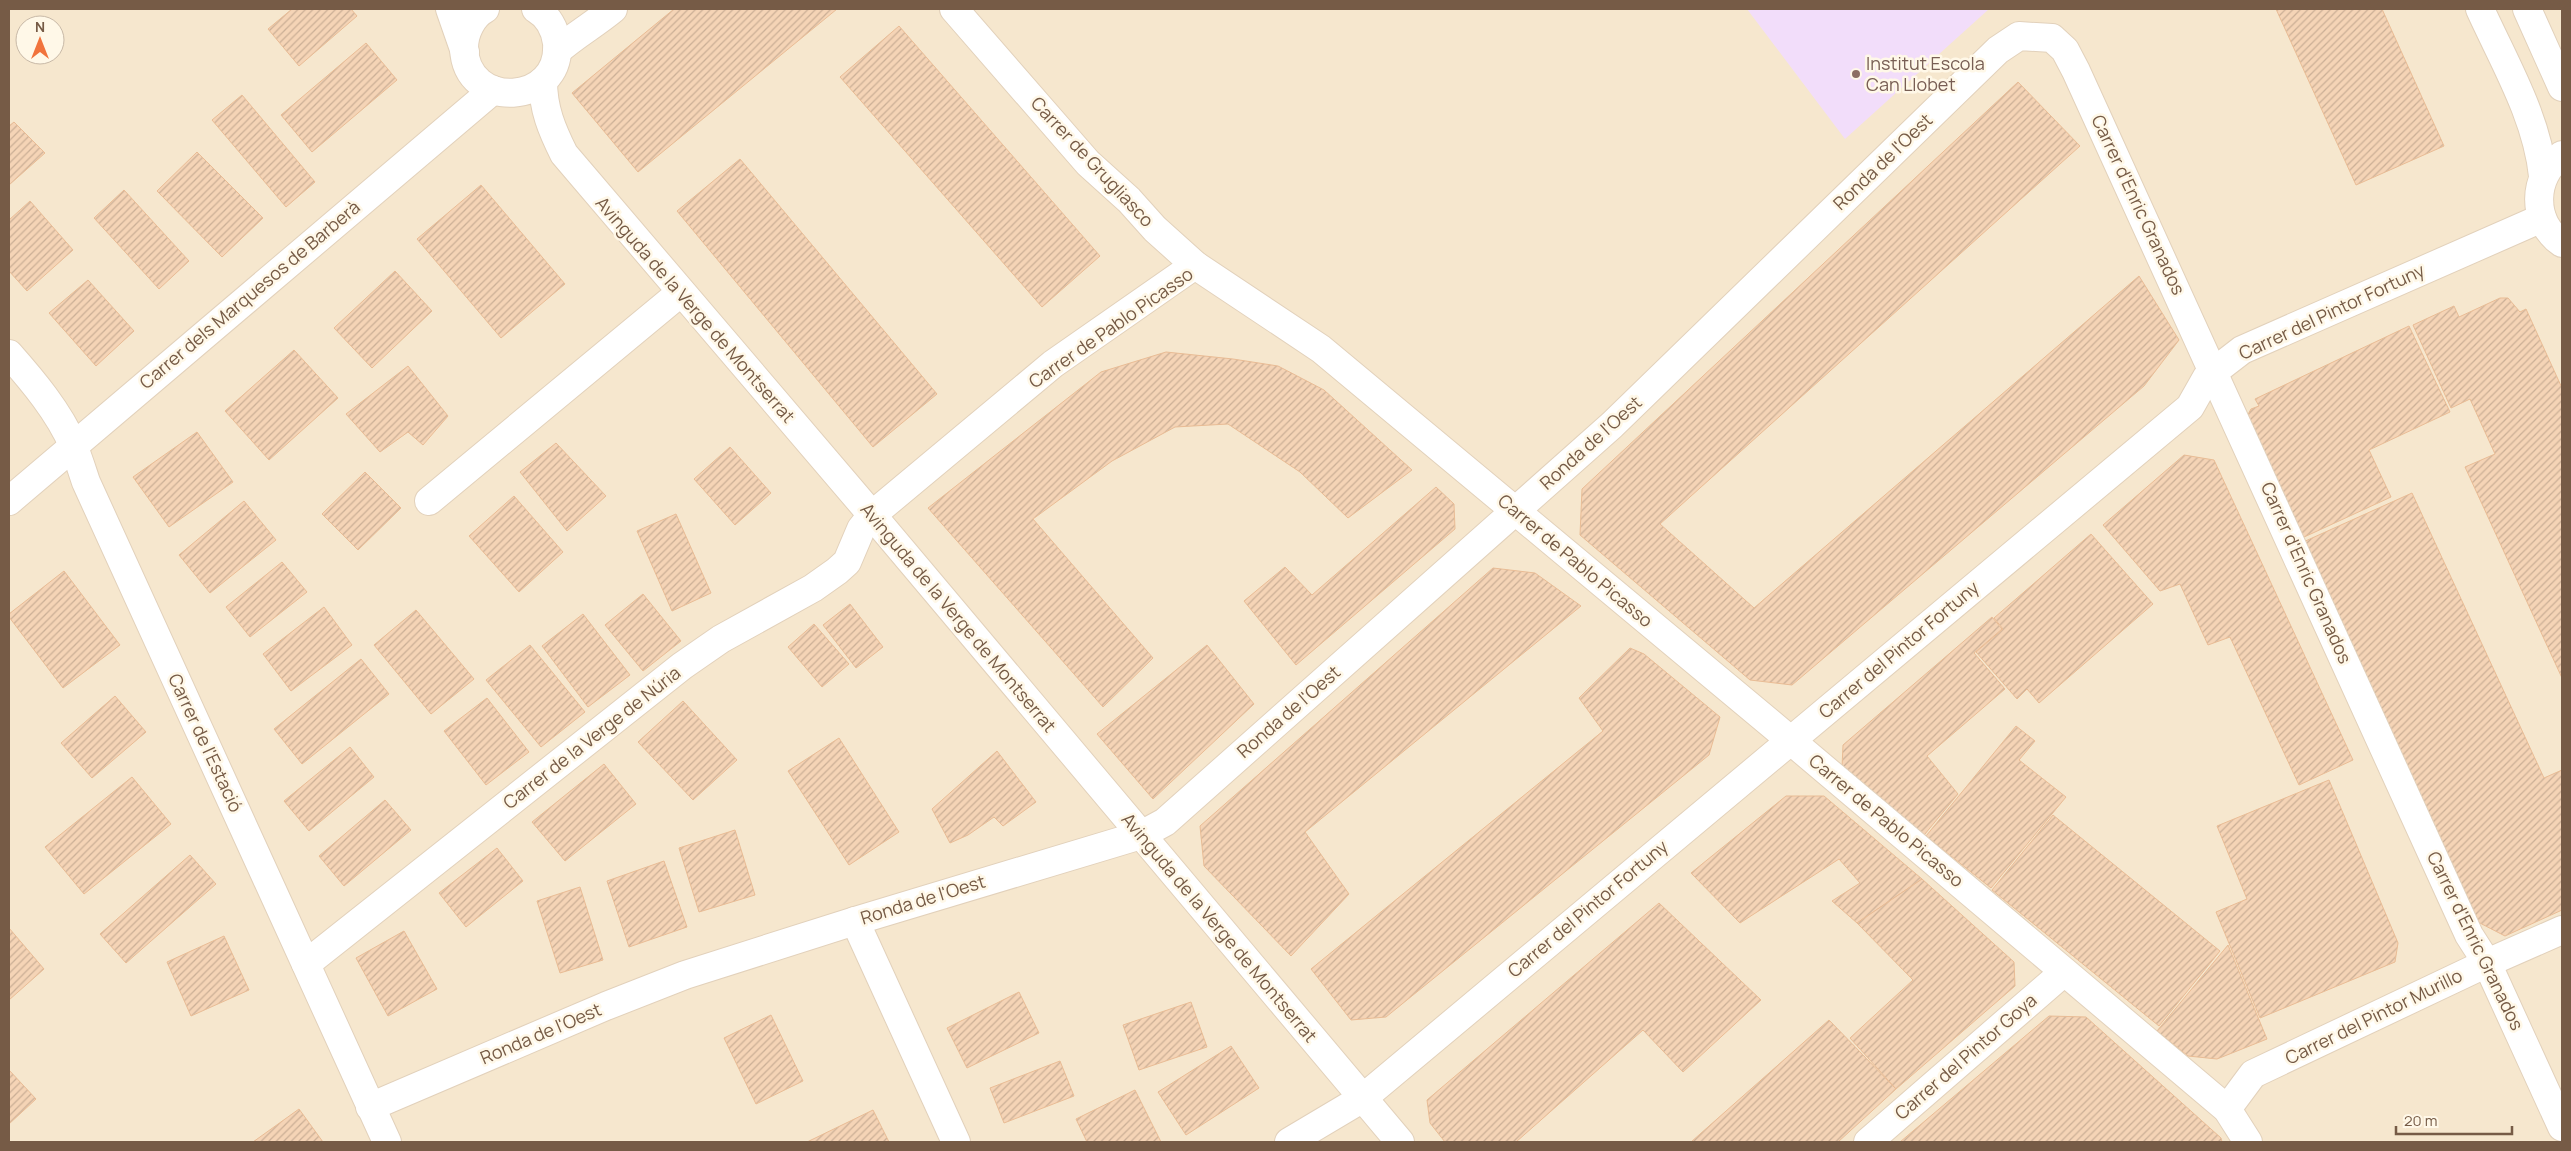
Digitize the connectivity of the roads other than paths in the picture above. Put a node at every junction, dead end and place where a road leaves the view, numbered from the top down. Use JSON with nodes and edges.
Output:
{"nodes":[{"id":1,"x":450,"y":9,"type":"edge"},
{"id":2,"x":485,"y":9,"type":"edge"},
{"id":3,"x":536,"y":9,"type":"edge"},
{"id":4,"x":612,"y":9,"type":"edge"},
{"id":5,"x":954,"y":9,"type":"edge"},
{"id":6,"x":2480,"y":9,"type":"edge"},
{"id":7,"x":2527,"y":9,"type":"edge"},
{"id":8,"x":2034,"y":36,"type":"joint"},
{"id":9,"x":558,"y":51,"type":"junction"},
{"id":10,"x":465,"y":53,"type":"junction"},
{"id":11,"x":543,"y":81,"type":"junction"},
{"id":12,"x":2562,"y":87,"type":"edge"},
{"id":13,"x":493,"y":90,"type":"junction"},
{"id":14,"x":2562,"y":155,"type":"edge"},
{"id":15,"x":2543,"y":176,"type":"junction"},
{"id":16,"x":2542,"y":218,"type":"junction"},
{"id":17,"x":2562,"y":243,"type":"edge"},
{"id":18,"x":1195,"y":266,"type":"junction"},
{"id":19,"x":680,"y":293,"type":"junction"},
{"id":20,"x":9,"y":354,"type":"edge"},
{"id":21,"x":2214,"y":370,"type":"junction"},
{"id":22,"x":73,"y":445,"type":"junction"},
{"id":23,"x":9,"y":501,"type":"edge"},
{"id":24,"x":429,"y":501,"type":"dead end"},
{"id":25,"x":1516,"y":511,"type":"junction"},
{"id":26,"x":872,"y":515,"type":"junction"},
{"id":27,"x":1790,"y":740,"type":"junction"},
{"id":28,"x":1141,"y":835,"type":"junction"},
{"id":29,"x":854,"y":921,"type":"junction"},
{"id":30,"x":2562,"y":930,"type":"edge"},
{"id":31,"x":2487,"y":963,"type":"junction"},
{"id":32,"x":306,"y":964,"type":"junction"},
{"id":33,"x":2064,"y":972,"type":"junction"},
{"id":34,"x":1363,"y":1098,"type":"junction"},
{"id":35,"x":370,"y":1107,"type":"junction"},
{"id":36,"x":2227,"y":1109,"type":"junction"},
{"id":37,"x":2562,"y":1127,"type":"edge"},
{"id":38,"x":387,"y":1142,"type":"edge"},
{"id":39,"x":956,"y":1142,"type":"edge"},
{"id":40,"x":1289,"y":1142,"type":"edge"},
{"id":41,"x":1400,"y":1142,"type":"edge"},
{"id":42,"x":1868,"y":1142,"type":"edge"},
{"id":43,"x":2248,"y":1142,"type":"edge"}],
"edges":[{"from":1,"to":10,"type":"street"},
{"from":2,"to":10,"type":"street"},
{"from":3,"to":9,"type":"street"},
{"from":4,"to":9,"type":"street"},
{"from":5,"to":18,"type":"street","name":"Carrer de Grugliasco"},
{"from":6,"to":15,"type":"street"},
{"from":7,"to":12,"type":"street"},
{"from":8,"to":21,"type":"street","name":"Carrer d'Enric Granados"},
{"from":8,"to":25,"type":"street","name":"Ronda de l'Oest"},
{"from":9,"to":11,"type":"street"},
{"from":10,"to":13,"type":"street"},
{"from":11,"to":13,"type":"street"},
{"from":11,"to":19,"type":"street","name":"Avinguda de la Verge de Montserrat"},
{"from":13,"to":22,"type":"street","name":"Carrer dels Marquesos de Barberà"},
{"from":14,"to":15,"type":"street"},
{"from":15,"to":16,"type":"street"},
{"from":16,"to":17,"type":"street"},
{"from":16,"to":21,"type":"street","name":"Carrer del Pintor Fortuny"},
{"from":18,"to":25,"type":"street","name":"Carrer de Pablo Picasso"},
{"from":18,"to":26,"type":"street","name":"Carrer de Pablo Picasso"},
{"from":19,"to":24,"type":"street"},
{"from":19,"to":26,"type":"street","name":"Avinguda de la Verge de Montserrat"},
{"from":20,"to":22,"type":"street","name":"Carrer de l'Estació"},
{"from":21,"to":27,"type":"street","name":"Carrer del Pintor Fortuny"},
{"from":21,"to":31,"type":"street","name":"Carrer d'Enric Granados"},
{"from":22,"to":23,"type":"street","name":"Carrer dels Marquesos de Barberà"},
{"from":22,"to":32,"type":"street","name":"Carrer de l'Estació"},
{"from":25,"to":27,"type":"street","name":"Carrer de Pablo Picasso"},
{"from":25,"to":28,"type":"street","name":"Ronda de l'Oest"},
{"from":26,"to":28,"type":"street","name":"Avinguda de la Verge de Montserrat"},
{"from":26,"to":32,"type":"street","name":"Carrer de la Verge de Núria"},
{"from":27,"to":33,"type":"street","name":"Carrer de Pablo Picasso"},
{"from":27,"to":34,"type":"street","name":"Carrer del Pintor Fortuny"},
{"from":28,"to":29,"type":"street","name":"Ronda de l'Oest"},
{"from":28,"to":34,"type":"street","name":"Avinguda de la Verge de Montserrat"},
{"from":29,"to":35,"type":"street","name":"Ronda de l'Oest"},
{"from":29,"to":39,"type":"street"},
{"from":30,"to":31,"type":"street","name":"Carrer del Pintor Murillo"},
{"from":31,"to":36,"type":"street","name":"Carrer del Pintor Murillo"},
{"from":31,"to":37,"type":"street","name":"Carrer d'Enric Granados"},
{"from":32,"to":35,"type":"street","name":"Carrer de l'Estació"},
{"from":33,"to":36,"type":"street","name":"Carrer de Pablo Picasso"},
{"from":33,"to":42,"type":"street","name":"Carrer del Pintor Goya"},
{"from":34,"to":40,"type":"street","name":"Carrer del Pintor Fortuny"},
{"from":34,"to":41,"type":"street","name":"Avinguda de la Verge de Montserrat"},
{"from":35,"to":38,"type":"street","name":"Carrer de l'Estació"},
{"from":36,"to":43,"type":"street","name":"Carrer de Pablo Picasso"}]}
